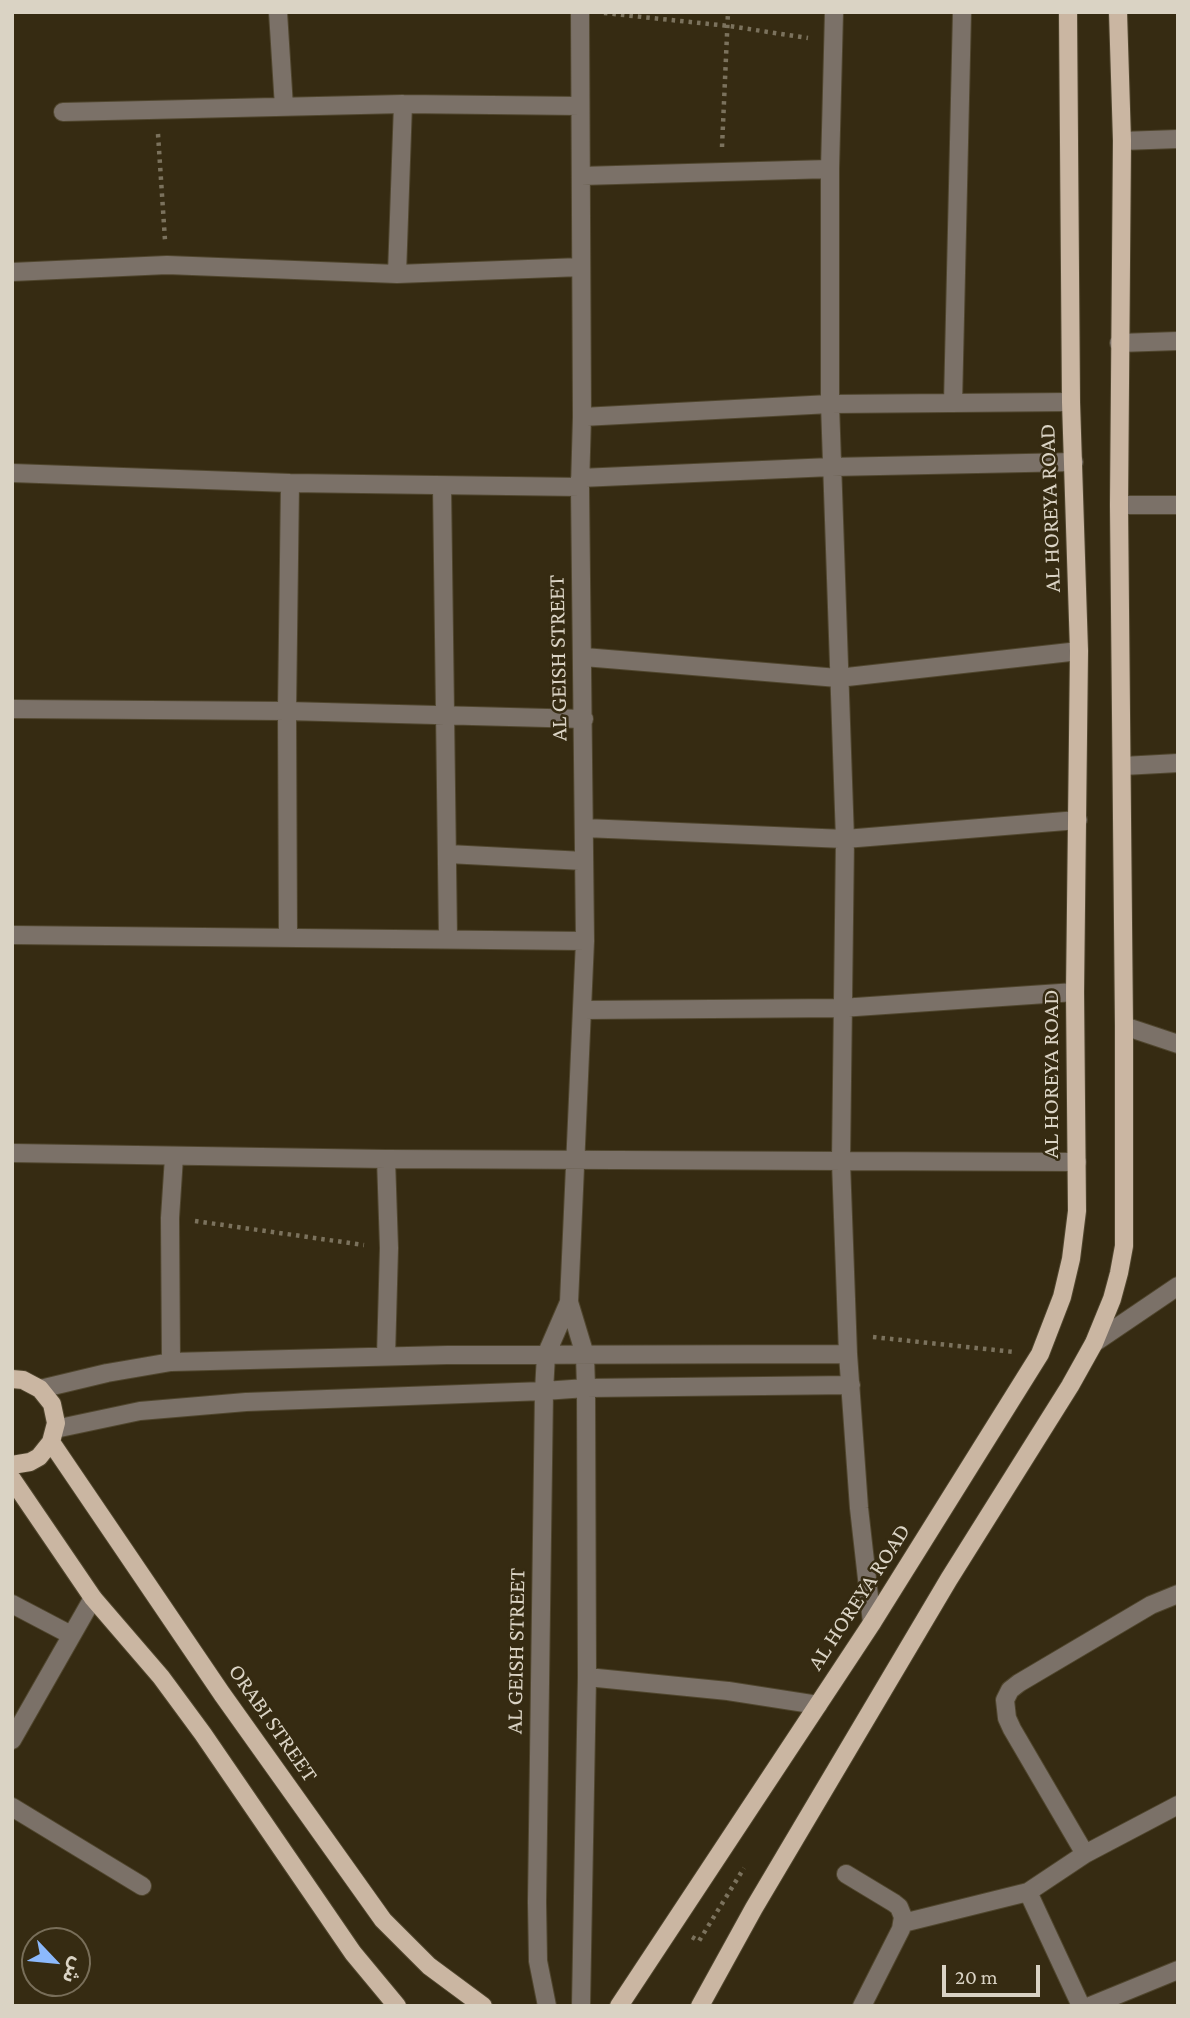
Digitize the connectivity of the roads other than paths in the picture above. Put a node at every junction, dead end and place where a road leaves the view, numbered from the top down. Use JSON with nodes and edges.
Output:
{"nodes":[{"id":1,"x":278,"y":12,"type":"edge"},
{"id":2,"x":580,"y":12,"type":"edge"},
{"id":3,"x":834,"y":12,"type":"edge"},
{"id":4,"x":962,"y":12,"type":"edge"},
{"id":5,"x":1068,"y":12,"type":"edge"},
{"id":6,"x":1118,"y":12,"type":"edge"},
{"id":7,"x":403,"y":104,"type":"junction"},
{"id":8,"x":580,"y":106,"type":"junction"},
{"id":9,"x":284,"y":107,"type":"junction"},
{"id":10,"x":62,"y":112,"type":"dead end"},
{"id":11,"x":1178,"y":139,"type":"edge"},
{"id":12,"x":1122,"y":141,"type":"junction"},
{"id":13,"x":830,"y":169,"type":"junction"},
{"id":14,"x":581,"y":176,"type":"junction"},
{"id":15,"x":581,"y":267,"type":"junction"},
{"id":16,"x":12,"y":272,"type":"edge"},
{"id":17,"x":397,"y":274,"type":"junction"},
{"id":18,"x":1178,"y":341,"type":"edge"},
{"id":19,"x":1119,"y":343,"type":"junction"},
{"id":20,"x":1071,"y":402,"type":"junction"},
{"id":21,"x":953,"y":403,"type":"junction"},
{"id":22,"x":830,"y":404,"type":"junction"},
{"id":23,"x":582,"y":417,"type":"junction"},
{"id":24,"x":1074,"y":461,"type":"junction"},
{"id":25,"x":831,"y":467,"type":"junction"},
{"id":26,"x":12,"y":473,"type":"edge"},
{"id":27,"x":580,"y":482,"type":"junction"},
{"id":28,"x":290,"y":483,"type":"junction"},
{"id":29,"x":442,"y":486,"type":"junction"},
{"id":30,"x":1119,"y":505,"type":"junction"},
{"id":31,"x":1178,"y":505,"type":"edge"},
{"id":32,"x":1079,"y":651,"type":"junction"},
{"id":33,"x":583,"y":657,"type":"junction"},
{"id":34,"x":838,"y":678,"type":"junction"},
{"id":35,"x":12,"y":709,"type":"edge"},
{"id":36,"x":287,"y":711,"type":"junction"},
{"id":37,"x":446,"y":714,"type":"junction"},
{"id":38,"x":584,"y":719,"type":"junction"},
{"id":39,"x":1178,"y":763,"type":"edge"},
{"id":40,"x":1122,"y":766,"type":"junction"},
{"id":41,"x":1078,"y":820,"type":"junction"},
{"id":42,"x":585,"y":828,"type":"junction"},
{"id":43,"x":845,"y":839,"type":"junction"},
{"id":44,"x":448,"y":854,"type":"junction"},
{"id":45,"x":584,"y":862,"type":"junction"},
{"id":46,"x":12,"y":935,"type":"edge"},
{"id":47,"x":288,"y":937,"type":"junction"},
{"id":48,"x":448,"y":938,"type":"junction"},
{"id":49,"x":585,"y":941,"type":"junction"},
{"id":50,"x":1075,"y":992,"type":"junction"},
{"id":51,"x":841,"y":1009,"type":"junction"},
{"id":52,"x":582,"y":1010,"type":"junction"},
{"id":53,"x":1124,"y":1026,"type":"junction"},
{"id":54,"x":1178,"y":1044,"type":"edge"},
{"id":55,"x":12,"y":1153,"type":"edge"},
{"id":56,"x":174,"y":1157,"type":"junction"},
{"id":57,"x":386,"y":1159,"type":"junction"},
{"id":58,"x":576,"y":1159,"type":"junction"},
{"id":59,"x":841,"y":1162,"type":"junction"},
{"id":60,"x":1077,"y":1162,"type":"junction"},
{"id":61,"x":1178,"y":1286,"type":"edge"},
{"id":62,"x":569,"y":1302,"type":"junction"},
{"id":63,"x":1094,"y":1343,"type":"junction"},
{"id":64,"x":848,"y":1354,"type":"junction"},
{"id":65,"x":546,"y":1355,"type":"junction"},
{"id":66,"x":386,"y":1356,"type":"junction"},
{"id":67,"x":585,"y":1356,"type":"junction"},
{"id":68,"x":171,"y":1362,"type":"junction"},
{"id":69,"x":12,"y":1379,"type":"edge"},
{"id":70,"x":851,"y":1385,"type":"junction"},
{"id":71,"x":586,"y":1388,"type":"junction"},
{"id":72,"x":40,"y":1389,"type":"junction"},
{"id":73,"x":544,"y":1391,"type":"junction"},
{"id":74,"x":53,"y":1436,"type":"junction"},
{"id":75,"x":12,"y":1465,"type":"edge"},
{"id":76,"x":12,"y":1479,"type":"edge"},
{"id":77,"x":1178,"y":1594,"type":"edge"},
{"id":78,"x":93,"y":1598,"type":"junction"},
{"id":79,"x":12,"y":1604,"type":"edge"},
{"id":80,"x":872,"y":1623,"type":"junction"},
{"id":81,"x":71,"y":1635,"type":"junction"},
{"id":82,"x":587,"y":1677,"type":"junction"},
{"id":83,"x":818,"y":1705,"type":"junction"},
{"id":84,"x":12,"y":1740,"type":"edge"},
{"id":85,"x":1178,"y":1805,"type":"edge"},
{"id":86,"x":12,"y":1807,"type":"edge"},
{"id":87,"x":1085,"y":1854,"type":"junction"},
{"id":88,"x":846,"y":1874,"type":"dead end"},
{"id":89,"x":142,"y":1886,"type":"dead end"},
{"id":90,"x":1028,"y":1892,"type":"junction"},
{"id":91,"x":903,"y":1923,"type":"junction"},
{"id":92,"x":1178,"y":1970,"type":"edge"},
{"id":93,"x":397,"y":2006,"type":"edge"},
{"id":94,"x":483,"y":2006,"type":"edge"},
{"id":95,"x":547,"y":2006,"type":"edge"},
{"id":96,"x":581,"y":2006,"type":"edge"},
{"id":97,"x":619,"y":2006,"type":"edge"},
{"id":98,"x":700,"y":2006,"type":"edge"},
{"id":99,"x":862,"y":2006,"type":"edge"},
{"id":100,"x":1081,"y":2006,"type":"edge"},
{"id":101,"x":1090,"y":2006,"type":"edge"}],
"edges":[{"from":1,"to":9,"type":"street"},
{"from":2,"to":8,"type":"street","name":"AL GEISH STREET"},
{"from":3,"to":13,"type":"street"},
{"from":4,"to":21,"type":"street"},
{"from":5,"to":20,"type":"main road","name":"AL HOREYA ROAD"},
{"from":6,"to":12,"type":"main road"},
{"from":7,"to":8,"type":"street"},
{"from":7,"to":9,"type":"street"},
{"from":7,"to":17,"type":"street"},
{"from":8,"to":14,"type":"street","name":"AL GEISH STREET"},
{"from":9,"to":10,"type":"street"},
{"from":11,"to":12,"type":"street"},
{"from":12,"to":19,"type":"main road"},
{"from":13,"to":14,"type":"street"},
{"from":13,"to":22,"type":"street"},
{"from":14,"to":15,"type":"street","name":"AL GEISH STREET"},
{"from":15,"to":17,"type":"street"},
{"from":15,"to":23,"type":"street","name":"AL GEISH STREET"},
{"from":16,"to":17,"type":"street"},
{"from":18,"to":19,"type":"street"},
{"from":19,"to":30,"type":"main road"},
{"from":20,"to":21,"type":"street"},
{"from":20,"to":24,"type":"main road","name":"AL HOREYA ROAD"},
{"from":21,"to":22,"type":"street"},
{"from":22,"to":23,"type":"street"},
{"from":22,"to":25,"type":"street"},
{"from":23,"to":27,"type":"street","name":"AL GEISH STREET"},
{"from":24,"to":25,"type":"street"},
{"from":24,"to":32,"type":"main road","name":"AL HOREYA ROAD"},
{"from":25,"to":27,"type":"street"},
{"from":25,"to":34,"type":"street"},
{"from":26,"to":28,"type":"street"},
{"from":27,"to":29,"type":"street"},
{"from":27,"to":33,"type":"street","name":"AL GEISH STREET"},
{"from":28,"to":29,"type":"street"},
{"from":28,"to":36,"type":"street"},
{"from":29,"to":37,"type":"street"},
{"from":30,"to":31,"type":"street"},
{"from":30,"to":40,"type":"main road"},
{"from":32,"to":34,"type":"street"},
{"from":32,"to":41,"type":"main road","name":"AL HOREYA ROAD"},
{"from":33,"to":34,"type":"street"},
{"from":33,"to":38,"type":"street","name":"AL GEISH STREET"},
{"from":34,"to":43,"type":"street"},
{"from":35,"to":36,"type":"street"},
{"from":36,"to":37,"type":"street"},
{"from":36,"to":47,"type":"street"},
{"from":37,"to":38,"type":"street"},
{"from":37,"to":44,"type":"street"},
{"from":38,"to":42,"type":"street","name":"AL GEISH STREET"},
{"from":39,"to":40,"type":"street"},
{"from":40,"to":53,"type":"main road"},
{"from":41,"to":43,"type":"street"},
{"from":41,"to":50,"type":"main road","name":"AL HOREYA ROAD"},
{"from":42,"to":43,"type":"street"},
{"from":42,"to":45,"type":"street","name":"AL GEISH STREET"},
{"from":43,"to":51,"type":"street"},
{"from":44,"to":45,"type":"street"},
{"from":44,"to":48,"type":"street"},
{"from":45,"to":49,"type":"street","name":"AL GEISH STREET"},
{"from":46,"to":47,"type":"street"},
{"from":47,"to":48,"type":"street"},
{"from":48,"to":49,"type":"street"},
{"from":49,"to":52,"type":"street","name":"AL GEISH STREET"},
{"from":50,"to":51,"type":"street"},
{"from":50,"to":60,"type":"main road","name":"AL HOREYA ROAD"},
{"from":51,"to":52,"type":"street"},
{"from":51,"to":59,"type":"street"},
{"from":52,"to":58,"type":"street","name":"AL GEISH STREET"},
{"from":53,"to":54,"type":"street"},
{"from":53,"to":63,"type":"main road"},
{"from":55,"to":56,"type":"street"},
{"from":56,"to":57,"type":"street"},
{"from":56,"to":68,"type":"street"},
{"from":57,"to":58,"type":"street"},
{"from":57,"to":66,"type":"street"},
{"from":58,"to":59,"type":"street"},
{"from":58,"to":62,"type":"street","name":"AL GEISH STREET"},
{"from":59,"to":60,"type":"street"},
{"from":59,"to":64,"type":"street"},
{"from":60,"to":80,"type":"main road","name":"AL HOREYA ROAD"},
{"from":61,"to":63,"type":"street"},
{"from":62,"to":65,"type":"street","name":"AL GEISH STREET"},
{"from":62,"to":67,"type":"street","name":"AL GEISH STREET"},
{"from":63,"to":98,"type":"main road"},
{"from":64,"to":67,"type":"street"},
{"from":64,"to":70,"type":"street"},
{"from":65,"to":66,"type":"street"},
{"from":65,"to":67,"type":"street"},
{"from":65,"to":73,"type":"street","name":"AL GEISH STREET"},
{"from":66,"to":68,"type":"street"},
{"from":67,"to":71,"type":"street","name":"AL GEISH STREET"},
{"from":68,"to":72,"type":"street"},
{"from":69,"to":72,"type":"main road"},
{"from":70,"to":71,"type":"street"},
{"from":70,"to":80,"type":"street"},
{"from":71,"to":73,"type":"street"},
{"from":71,"to":82,"type":"street","name":"AL GEISH STREET"},
{"from":72,"to":74,"type":"main road","name":"ORABI STREET"},
{"from":73,"to":74,"type":"street"},
{"from":73,"to":95,"type":"street","name":"AL GEISH STREET"},
{"from":74,"to":75,"type":"main road"},
{"from":74,"to":94,"type":"main road","name":"ORABI STREET"},
{"from":76,"to":78,"type":"main road"},
{"from":77,"to":87,"type":"street"},
{"from":78,"to":81,"type":"street"},
{"from":78,"to":93,"type":"main road"},
{"from":79,"to":81,"type":"street"},
{"from":80,"to":83,"type":"main road","name":"AL HOREYA ROAD"},
{"from":81,"to":84,"type":"street"},
{"from":82,"to":83,"type":"street"},
{"from":82,"to":96,"type":"street","name":"AL GEISH STREET"},
{"from":83,"to":97,"type":"main road","name":"AL HOREYA ROAD"},
{"from":85,"to":87,"type":"street"},
{"from":86,"to":89,"type":"street"},
{"from":87,"to":90,"type":"street"},
{"from":88,"to":91,"type":"street"},
{"from":90,"to":91,"type":"street"},
{"from":90,"to":100,"type":"street"},
{"from":91,"to":99,"type":"street"},
{"from":92,"to":101,"type":"street"}]}
